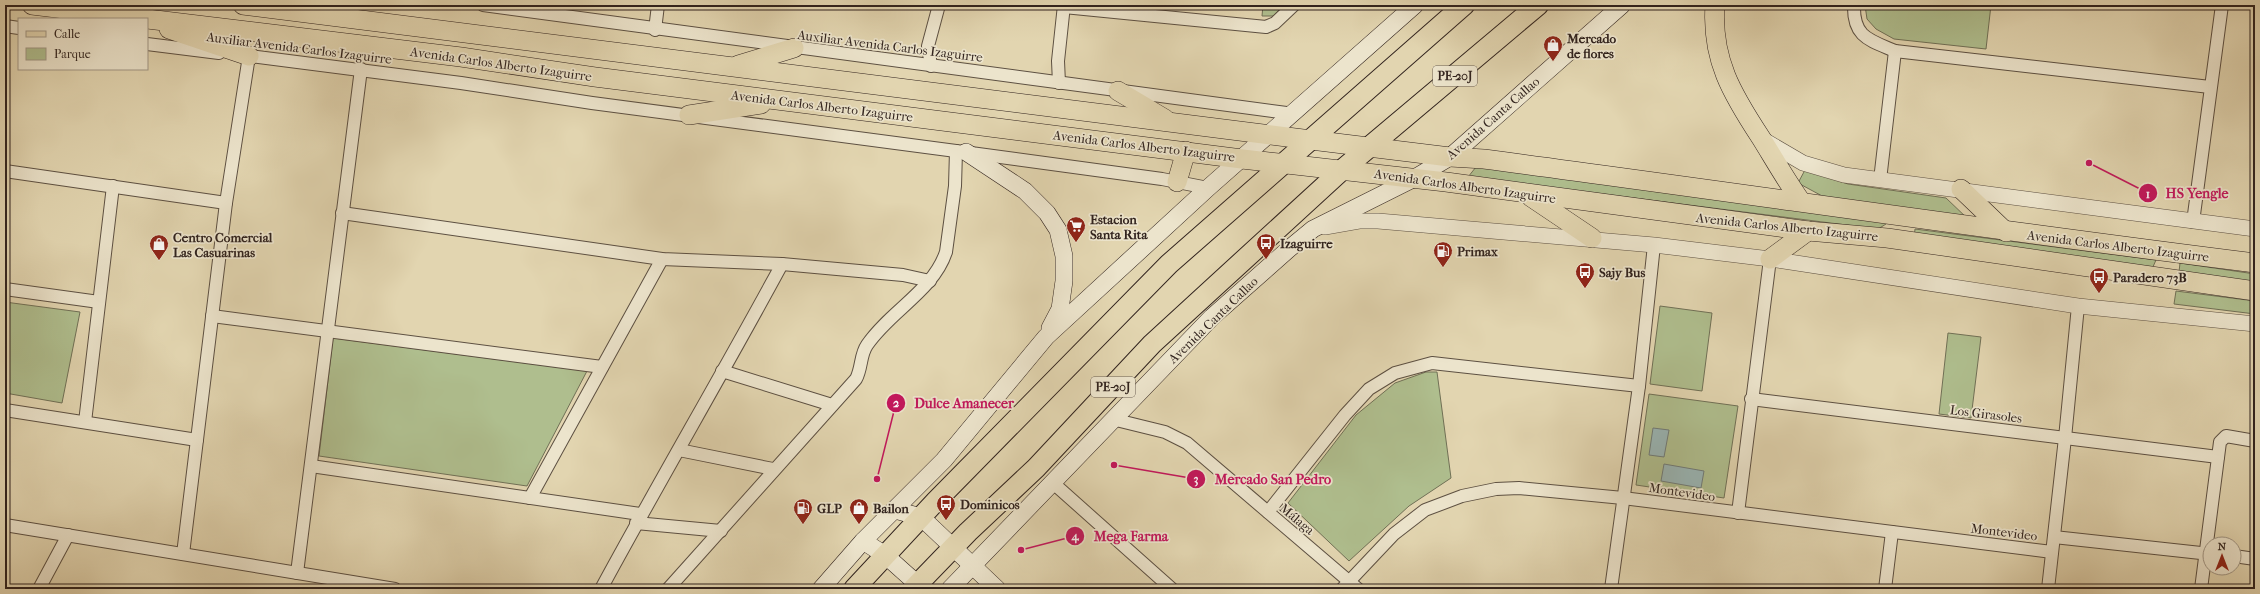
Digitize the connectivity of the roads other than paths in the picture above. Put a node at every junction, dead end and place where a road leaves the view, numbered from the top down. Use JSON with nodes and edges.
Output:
{"nodes":[{"id":1,"x":32,"y":5,"type":"edge"},
{"id":2,"x":243,"y":5,"type":"edge"},
{"id":3,"x":483,"y":5,"type":"edge"},
{"id":4,"x":658,"y":5,"type":"edge"},
{"id":5,"x":939,"y":5,"type":"edge"},
{"id":6,"x":1294,"y":5,"type":"edge"},
{"id":7,"x":1415,"y":5,"type":"edge"},
{"id":8,"x":1464,"y":5,"type":"edge"},
{"id":9,"x":1538,"y":5,"type":"edge"},
{"id":10,"x":1622,"y":5,"type":"edge"},
{"id":11,"x":1716,"y":5,"type":"edge"},
{"id":12,"x":1854,"y":5,"type":"edge"},
{"id":13,"x":2222,"y":5,"type":"edge"},
{"id":14,"x":1064,"y":6,"type":"edge"},
{"id":15,"x":279,"y":8,"type":"edge"},
{"id":16,"x":131,"y":18,"type":"edge"},
{"id":17,"x":148,"y":20,"type":"edge"},
{"id":18,"x":148,"y":22,"type":"edge"},
{"id":19,"x":5,"y":26,"type":"edge"},
{"id":20,"x":18,"y":28,"type":"edge"},
{"id":21,"x":655,"y":30,"type":"junction"},
{"id":22,"x":465,"y":34,"type":"junction"},
{"id":23,"x":148,"y":44,"type":"edge"},
{"id":24,"x":794,"y":48,"type":"junction"},
{"id":25,"x":1896,"y":51,"type":"junction"},
{"id":26,"x":249,"y":56,"type":"junction"},
{"id":27,"x":461,"y":57,"type":"junction"},
{"id":28,"x":931,"y":66,"type":"junction"},
{"id":29,"x":732,"y":67,"type":"junction"},
{"id":30,"x":361,"y":70,"type":"junction"},
{"id":31,"x":1059,"y":83,"type":"junction"},
{"id":32,"x":2210,"y":87,"type":"junction"},
{"id":33,"x":1118,"y":91,"type":"junction"},
{"id":34,"x":780,"y":100,"type":"junction"},
{"id":35,"x":1294,"y":114,"type":"junction"},
{"id":36,"x":689,"y":116,"type":"junction"},
{"id":37,"x":1172,"y":122,"type":"junction"},
{"id":38,"x":1269,"y":135,"type":"junction"},
{"id":39,"x":1761,"y":139,"type":"junction"},
{"id":40,"x":1312,"y":140,"type":"junction"},
{"id":41,"x":1372,"y":147,"type":"junction"},
{"id":42,"x":961,"y":151,"type":"junction"},
{"id":43,"x":1186,"y":151,"type":"junction"},
{"id":44,"x":1450,"y":157,"type":"junction"},
{"id":45,"x":1242,"y":159,"type":"junction"},
{"id":46,"x":1283,"y":164,"type":"junction"},
{"id":47,"x":1342,"y":170,"type":"junction"},
{"id":48,"x":5,"y":171,"type":"edge"},
{"id":49,"x":1413,"y":179,"type":"junction"},
{"id":50,"x":1880,"y":180,"type":"junction"},
{"id":51,"x":1177,"y":182,"type":"junction"},
{"id":52,"x":113,"y":186,"type":"junction"},
{"id":53,"x":1208,"y":188,"type":"junction"},
{"id":54,"x":1962,"y":189,"type":"junction"},
{"id":55,"x":1529,"y":195,"type":"junction"},
{"id":56,"x":1800,"y":200,"type":"junction"},
{"id":57,"x":226,"y":203,"type":"junction"},
{"id":58,"x":342,"y":213,"type":"junction"},
{"id":59,"x":1889,"y":214,"type":"junction"},
{"id":60,"x":2193,"y":222,"type":"junction"},
{"id":61,"x":2255,"y":229,"type":"edge"},
{"id":62,"x":1313,"y":230,"type":"junction"},
{"id":63,"x":1808,"y":231,"type":"junction"},
{"id":64,"x":2006,"y":232,"type":"junction"},
{"id":65,"x":1592,"y":238,"type":"junction"},
{"id":66,"x":1887,"y":238,"type":"junction"},
{"id":67,"x":1654,"y":245,"type":"junction"},
{"id":68,"x":662,"y":259,"type":"junction"},
{"id":69,"x":1770,"y":260,"type":"junction"},
{"id":70,"x":2255,"y":263,"type":"edge"},
{"id":71,"x":782,"y":264,"type":"junction"},
{"id":72,"x":930,"y":280,"type":"junction"},
{"id":73,"x":5,"y":289,"type":"edge"},
{"id":74,"x":2255,"y":291,"type":"edge"},
{"id":75,"x":99,"y":302,"type":"junction"},
{"id":76,"x":2078,"y":306,"type":"junction"},
{"id":77,"x":212,"y":316,"type":"junction"},
{"id":78,"x":2255,"y":324,"type":"edge"},
{"id":79,"x":328,"y":331,"type":"junction"},
{"id":80,"x":1046,"y":337,"type":"junction"},
{"id":81,"x":602,"y":367,"type":"junction"},
{"id":82,"x":722,"y":371,"type":"junction"},
{"id":83,"x":1639,"y":386,"type":"junction"},
{"id":84,"x":1751,"y":399,"type":"junction"},
{"id":85,"x":832,"y":405,"type":"junction"},
{"id":86,"x":5,"y":410,"type":"edge"},
{"id":87,"x":1112,"y":420,"type":"junction"},
{"id":88,"x":85,"y":422,"type":"junction"},
{"id":89,"x":2065,"y":438,"type":"junction"},
{"id":90,"x":197,"y":440,"type":"junction"},
{"id":91,"x":2255,"y":440,"type":"edge"},
{"id":92,"x":679,"y":450,"type":"junction"},
{"id":93,"x":2218,"y":457,"type":"junction"},
{"id":94,"x":311,"y":466,"type":"junction"},
{"id":95,"x":773,"y":469,"type":"junction"},
{"id":96,"x":1052,"y":482,"type":"junction"},
{"id":97,"x":530,"y":498,"type":"junction"},
{"id":98,"x":1623,"y":498,"type":"junction"},
{"id":99,"x":895,"y":510,"type":"junction"},
{"id":100,"x":1268,"y":512,"type":"junction"},
{"id":101,"x":1738,"y":513,"type":"junction"},
{"id":102,"x":921,"y":517,"type":"junction"},
{"id":103,"x":638,"y":519,"type":"junction"},
{"id":104,"x":5,"y":525,"type":"edge"},
{"id":105,"x":721,"y":531,"type":"junction"},
{"id":106,"x":1892,"y":532,"type":"junction"},
{"id":107,"x":68,"y":535,"type":"junction"},
{"id":108,"x":2210,"y":536,"type":"edge"},
{"id":109,"x":2054,"y":537,"type":"junction"},
{"id":110,"x":863,"y":541,"type":"junction"},
{"id":111,"x":954,"y":546,"type":"junction"},
{"id":112,"x":2052,"y":552,"type":"junction"},
{"id":113,"x":2202,"y":552,"type":"edge"},
{"id":114,"x":183,"y":554,"type":"junction"},
{"id":115,"x":885,"y":554,"type":"junction"},
{"id":116,"x":2242,"y":557,"type":"edge"},
{"id":117,"x":2255,"y":559,"type":"edge"},
{"id":118,"x":974,"y":565,"type":"junction"},
{"id":119,"x":297,"y":573,"type":"junction"},
{"id":120,"x":2204,"y":576,"type":"edge"},
{"id":121,"x":918,"y":587,"type":"edge"},
{"id":122,"x":1350,"y":587,"type":"edge"},
{"id":123,"x":40,"y":589,"type":"edge"},
{"id":124,"x":395,"y":589,"type":"edge"},
{"id":125,"x":601,"y":589,"type":"edge"},
{"id":126,"x":668,"y":589,"type":"edge"},
{"id":127,"x":821,"y":589,"type":"edge"},
{"id":128,"x":854,"y":589,"type":"edge"},
{"id":129,"x":950,"y":589,"type":"edge"},
{"id":130,"x":997,"y":589,"type":"edge"},
{"id":131,"x":1172,"y":589,"type":"edge"},
{"id":132,"x":1611,"y":589,"type":"edge"},
{"id":133,"x":1885,"y":589,"type":"edge"},
{"id":134,"x":2048,"y":589,"type":"edge"},
{"id":135,"x":2202,"y":589,"type":"edge"}],
"edges":[{"from":1,"to":16,"type":"main road","name":"Avenida Carlos Alberto Izaguirre"},
{"from":2,"to":15,"type":"main road","name":"Avenida Carlos Alberto Izaguirre"},
{"from":3,"to":21,"type":"street","name":"Auxiliar Avenida Carlos Izaguirre"},
{"from":4,"to":21,"type":"street"},
{"from":5,"to":28,"type":"street"},
{"from":6,"to":14,"type":"street"},
{"from":7,"to":35,"type":"main road"},
{"from":8,"to":40,"type":"highway"},
{"from":9,"to":41,"type":"highway","name":"Avenida Canta Callao","number":"PE-20J"},
{"from":10,"to":44,"type":"main road","name":"Avenida Canta Callao"},
{"from":11,"to":39,"type":"main road"},
{"from":12,"to":25,"type":"street"},
{"from":13,"to":32,"type":"street"},
{"from":14,"to":31,"type":"street"},
{"from":15,"to":22,"type":"main road","name":"Avenida Carlos Alberto Izaguirre"},
{"from":17,"to":27,"type":"main road","name":"Avenida Carlos Alberto Izaguirre"},
{"from":18,"to":26,"type":"main road"},
{"from":19,"to":20,"type":"street"},
{"from":21,"to":24,"type":"street","name":"Auxiliar Avenida Carlos Izaguirre"},
{"from":22,"to":27,"type":"main road"},
{"from":22,"to":29,"type":"main road","name":"Avenida Carlos Alberto Izaguirre"},
{"from":23,"to":26,"type":"street","name":"Auxiliar Avenida Carlos Izaguirre"},
{"from":24,"to":28,"type":"street","name":"Auxiliar Avenida Carlos Izaguirre"},
{"from":24,"to":29,"type":"main road"},
{"from":25,"to":32,"type":"street"},
{"from":25,"to":50,"type":"street"},
{"from":26,"to":30,"type":"street","name":"Auxiliar Avenida Carlos Izaguirre"},
{"from":26,"to":57,"type":"street"},
{"from":27,"to":34,"type":"main road","name":"Avenida Carlos Alberto Izaguirre"},
{"from":28,"to":31,"type":"street","name":"Auxiliar Avenida Carlos Izaguirre"},
{"from":29,"to":37,"type":"main road","name":"Avenida Carlos Alberto Izaguirre"},
{"from":30,"to":36,"type":"street","name":"Auxiliar Avenida Carlos Izaguirre"},
{"from":30,"to":58,"type":"street"},
{"from":31,"to":33,"type":"street","name":"Auxiliar Avenida Carlos Izaguirre"},
{"from":32,"to":60,"type":"street"},
{"from":33,"to":35,"type":"street","name":"Auxiliar Avenida Carlos Izaguirre"},
{"from":33,"to":37,"type":"main road"},
{"from":34,"to":36,"type":"main road"},
{"from":34,"to":43,"type":"main road","name":"Avenida Carlos Alberto Izaguirre"},
{"from":35,"to":38,"type":"main road"},
{"from":36,"to":42,"type":"street","name":"Auxiliar Avenida Carlos Izaguirre"},
{"from":37,"to":38,"type":"main road","name":"Avenida Carlos Alberto Izaguirre"},
{"from":38,"to":40,"type":"main road","name":"Avenida Carlos Alberto Izaguirre"},
{"from":38,"to":45,"type":"main road"},
{"from":39,"to":50,"type":"street"},
{"from":39,"to":56,"type":"main road"},
{"from":40,"to":41,"type":"main road","name":"Avenida Carlos Alberto Izaguirre"},
{"from":40,"to":46,"type":"highway"},
{"from":41,"to":44,"type":"main road","name":"Avenida Carlos Alberto Izaguirre"},
{"from":41,"to":47,"type":"highway","name":"Avenida Canta Callao","number":"PE-20J"},
{"from":42,"to":51,"type":"street","name":"Auxiliar Avenida Carlos Izaguirre"},
{"from":42,"to":72,"type":"street"},
{"from":42,"to":80,"type":"main road"},
{"from":43,"to":45,"type":"main road","name":"Avenida Carlos Alberto Izaguirre"},
{"from":43,"to":51,"type":"main road"},
{"from":44,"to":49,"type":"main road","name":"Avenida Canta Callao"},
{"from":44,"to":56,"type":"main road","name":"Avenida Carlos Alberto Izaguirre"},
{"from":45,"to":46,"type":"main road","name":"Avenida Carlos Alberto Izaguirre"},
{"from":45,"to":53,"type":"main road"},
{"from":46,"to":47,"type":"main road","name":"Avenida Carlos Alberto Izaguirre"},
{"from":46,"to":102,"type":"highway"},
{"from":47,"to":49,"type":"main road","name":"Avenida Carlos Alberto Izaguirre"},
{"from":47,"to":111,"type":"highway","name":"Avenida Canta Callao","number":"PE-20J"},
{"from":48,"to":52,"type":"street"},
{"from":49,"to":55,"type":"main road","name":"Avenida Carlos Alberto Izaguirre"},
{"from":49,"to":62,"type":"main road","name":"Avenida Canta Callao"},
{"from":50,"to":54,"type":"street"},
{"from":51,"to":53,"type":"street","name":"Auxiliar Avenida Carlos Izaguirre"},
{"from":52,"to":57,"type":"street"},
{"from":52,"to":75,"type":"street"},
{"from":53,"to":80,"type":"main road"},
{"from":54,"to":60,"type":"street"},
{"from":54,"to":64,"type":"main road"},
{"from":55,"to":63,"type":"main road","name":"Avenida Carlos Alberto Izaguirre"},
{"from":55,"to":65,"type":"main road"},
{"from":56,"to":59,"type":"main road","name":"Avenida Carlos Alberto Izaguirre"},
{"from":57,"to":77,"type":"street"},
{"from":58,"to":68,"type":"street"},
{"from":58,"to":79,"type":"street"},
{"from":59,"to":64,"type":"main road","name":"Avenida Carlos Alberto Izaguirre"},
{"from":59,"to":66,"type":"main road"},
{"from":60,"to":61,"type":"street"},
{"from":62,"to":65,"type":"street"},
{"from":62,"to":87,"type":"main road","name":"Avenida Canta Callao"},
{"from":63,"to":66,"type":"main road","name":"Avenida Carlos Alberto Izaguirre"},
{"from":63,"to":69,"type":"main road"},
{"from":64,"to":70,"type":"main road","name":"Avenida Carlos Alberto Izaguirre"},
{"from":65,"to":67,"type":"street"},
{"from":66,"to":74,"type":"main road","name":"Avenida Carlos Alberto Izaguirre"},
{"from":67,"to":69,"type":"street"},
{"from":67,"to":83,"type":"street"},
{"from":68,"to":71,"type":"street"},
{"from":68,"to":81,"type":"street"},
{"from":69,"to":76,"type":"street"},
{"from":69,"to":84,"type":"street"},
{"from":71,"to":72,"type":"street"},
{"from":71,"to":82,"type":"street"},
{"from":72,"to":85,"type":"street"},
{"from":73,"to":75,"type":"street"},
{"from":75,"to":88,"type":"street"},
{"from":76,"to":78,"type":"street"},
{"from":76,"to":89,"type":"street"},
{"from":77,"to":79,"type":"street"},
{"from":77,"to":90,"type":"street"},
{"from":79,"to":81,"type":"street"},
{"from":79,"to":94,"type":"street"},
{"from":80,"to":99,"type":"main road"},
{"from":81,"to":97,"type":"street"},
{"from":82,"to":85,"type":"street"},
{"from":82,"to":92,"type":"street"},
{"from":83,"to":98,"type":"street"},
{"from":83,"to":100,"type":"street"},
{"from":84,"to":89,"type":"street","name":"Los Girasoles"},
{"from":84,"to":101,"type":"street"},
{"from":85,"to":95,"type":"street"},
{"from":86,"to":88,"type":"street"},
{"from":87,"to":96,"type":"main road","name":"Avenida Canta Callao"},
{"from":87,"to":100,"type":"street","name":"Málaga"},
{"from":88,"to":90,"type":"street"},
{"from":89,"to":93,"type":"street","name":"Los Girasoles"},
{"from":89,"to":109,"type":"street"},
{"from":90,"to":114,"type":"street"},
{"from":91,"to":93,"type":"street"},
{"from":92,"to":95,"type":"street"},
{"from":92,"to":103,"type":"street"},
{"from":93,"to":108,"type":"street"},
{"from":94,"to":97,"type":"street"},
{"from":94,"to":119,"type":"street"},
{"from":95,"to":105,"type":"street"},
{"from":96,"to":118,"type":"main road","name":"Avenida Canta Callao"},
{"from":96,"to":131,"type":"street"},
{"from":97,"to":103,"type":"street"},
{"from":98,"to":101,"type":"street","name":"Montevideo"},
{"from":98,"to":122,"type":"street","name":"Montevideo"},
{"from":98,"to":132,"type":"street"},
{"from":99,"to":102,"type":"main road"},
{"from":99,"to":110,"type":"main road"},
{"from":100,"to":122,"type":"street","name":"Málaga"},
{"from":101,"to":106,"type":"street","name":"Montevideo"},
{"from":102,"to":111,"type":"main road"},
{"from":102,"to":115,"type":"highway"},
{"from":103,"to":105,"type":"street"},
{"from":103,"to":125,"type":"street"},
{"from":104,"to":107,"type":"street"},
{"from":105,"to":126,"type":"street"},
{"from":106,"to":112,"type":"street","name":"Montevideo"},
{"from":106,"to":133,"type":"street"},
{"from":107,"to":114,"type":"street"},
{"from":107,"to":123,"type":"street"},
{"from":109,"to":112,"type":"street"},
{"from":109,"to":113,"type":"street","name":"Montevideo"},
{"from":110,"to":115,"type":"main road"},
{"from":110,"to":127,"type":"main road"},
{"from":111,"to":118,"type":"main road"},
{"from":111,"to":121,"type":"highway","name":"Avenida Canta Callao","number":"PE-20J"},
{"from":112,"to":134,"type":"street"},
{"from":114,"to":119,"type":"street"},
{"from":115,"to":121,"type":"main road"},
{"from":115,"to":128,"type":"highway"},
{"from":116,"to":117,"type":"street"},
{"from":118,"to":129,"type":"main road","name":"Avenida Canta Callao"},
{"from":118,"to":130,"type":"main road"},
{"from":119,"to":124,"type":"street"},
{"from":120,"to":135,"type":"street"}]}
